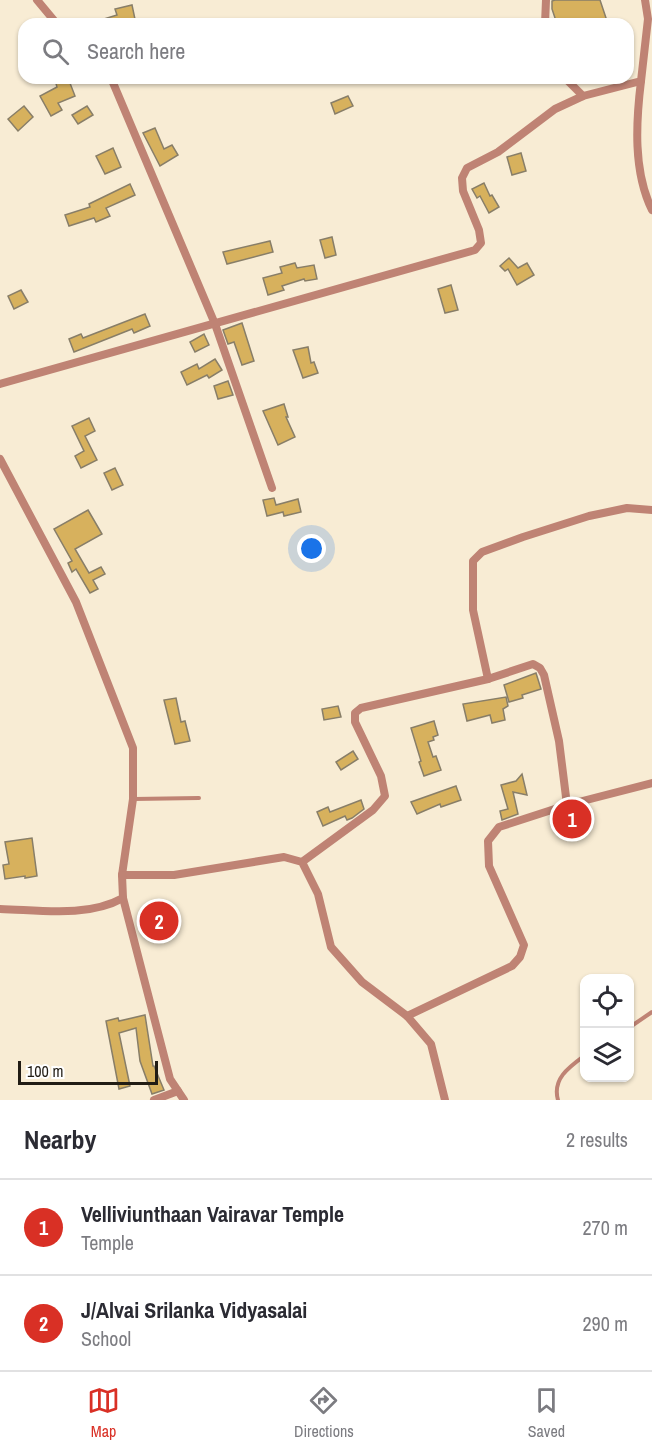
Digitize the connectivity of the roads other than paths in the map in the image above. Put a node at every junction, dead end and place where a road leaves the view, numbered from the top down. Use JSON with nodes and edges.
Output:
{"nodes":[{"id":1,"x":37,"y":0,"type":"edge"},
{"id":2,"x":546,"y":0,"type":"edge"},
{"id":3,"x":645,"y":0,"type":"edge"},
{"id":4,"x":52,"y":18,"type":"edge"},
{"id":5,"x":545,"y":18,"type":"edge"},
{"id":6,"x":641,"y":81,"type":"junction"},
{"id":7,"x":634,"y":83,"type":"edge"},
{"id":8,"x":114,"y":84,"type":"edge"},
{"id":9,"x":571,"y":84,"type":"edge"},
{"id":10,"x":630,"y":84,"type":"edge"},
{"id":11,"x":584,"y":96,"type":"junction"},
{"id":12,"x":652,"y":210,"type":"edge"},
{"id":13,"x":215,"y":324,"type":"junction"},
{"id":14,"x":0,"y":384,"type":"edge"},
{"id":15,"x":0,"y":459,"type":"edge"},
{"id":16,"x":272,"y":488,"type":"dead end"},
{"id":17,"x":652,"y":510,"type":"edge"},
{"id":18,"x":488,"y":679,"type":"junction"},
{"id":19,"x":652,"y":783,"type":"edge"},
{"id":20,"x":199,"y":798,"type":"dead end"},
{"id":21,"x":133,"y":799,"type":"junction"},
{"id":22,"x":567,"y":805,"type":"junction"},
{"id":23,"x":302,"y":862,"type":"junction"},
{"id":24,"x":122,"y":875,"type":"junction"},
{"id":25,"x":123,"y":898,"type":"junction"},
{"id":26,"x":0,"y":909,"type":"edge"},
{"id":27,"x":652,"y":1012,"type":"edge"},
{"id":28,"x":407,"y":1016,"type":"junction"},
{"id":29,"x":634,"y":1024,"type":"edge"},
{"id":30,"x":580,"y":1060,"type":"edge"},
{"id":31,"x":178,"y":1091,"type":"junction"},
{"id":32,"x":154,"y":1100,"type":"edge"},
{"id":33,"x":184,"y":1100,"type":"edge"},
{"id":34,"x":445,"y":1100,"type":"edge"},
{"id":35,"x":558,"y":1100,"type":"edge"}],
"edges":[{"from":1,"to":4,"type":"street"},
{"from":2,"to":5,"type":"street"},
{"from":3,"to":6,"type":"street"},
{"from":6,"to":7,"type":"street"},
{"from":6,"to":12,"type":"street"},
{"from":8,"to":13,"type":"street"},
{"from":9,"to":11,"type":"street"},
{"from":10,"to":11,"type":"street"},
{"from":11,"to":13,"type":"street"},
{"from":13,"to":14,"type":"street"},
{"from":13,"to":16,"type":"street"},
{"from":15,"to":21,"type":"street"},
{"from":17,"to":18,"type":"street"},
{"from":18,"to":22,"type":"street"},
{"from":18,"to":23,"type":"street"},
{"from":19,"to":22,"type":"street"},
{"from":20,"to":21,"type":"lane"},
{"from":21,"to":24,"type":"street"},
{"from":22,"to":28,"type":"street"},
{"from":23,"to":24,"type":"street"},
{"from":23,"to":28,"type":"street"},
{"from":24,"to":25,"type":"street"},
{"from":25,"to":26,"type":"street"},
{"from":25,"to":31,"type":"street"},
{"from":27,"to":29,"type":"lane"},
{"from":28,"to":34,"type":"street"},
{"from":30,"to":35,"type":"lane"},
{"from":31,"to":32,"type":"street"},
{"from":31,"to":33,"type":"street"}]}
